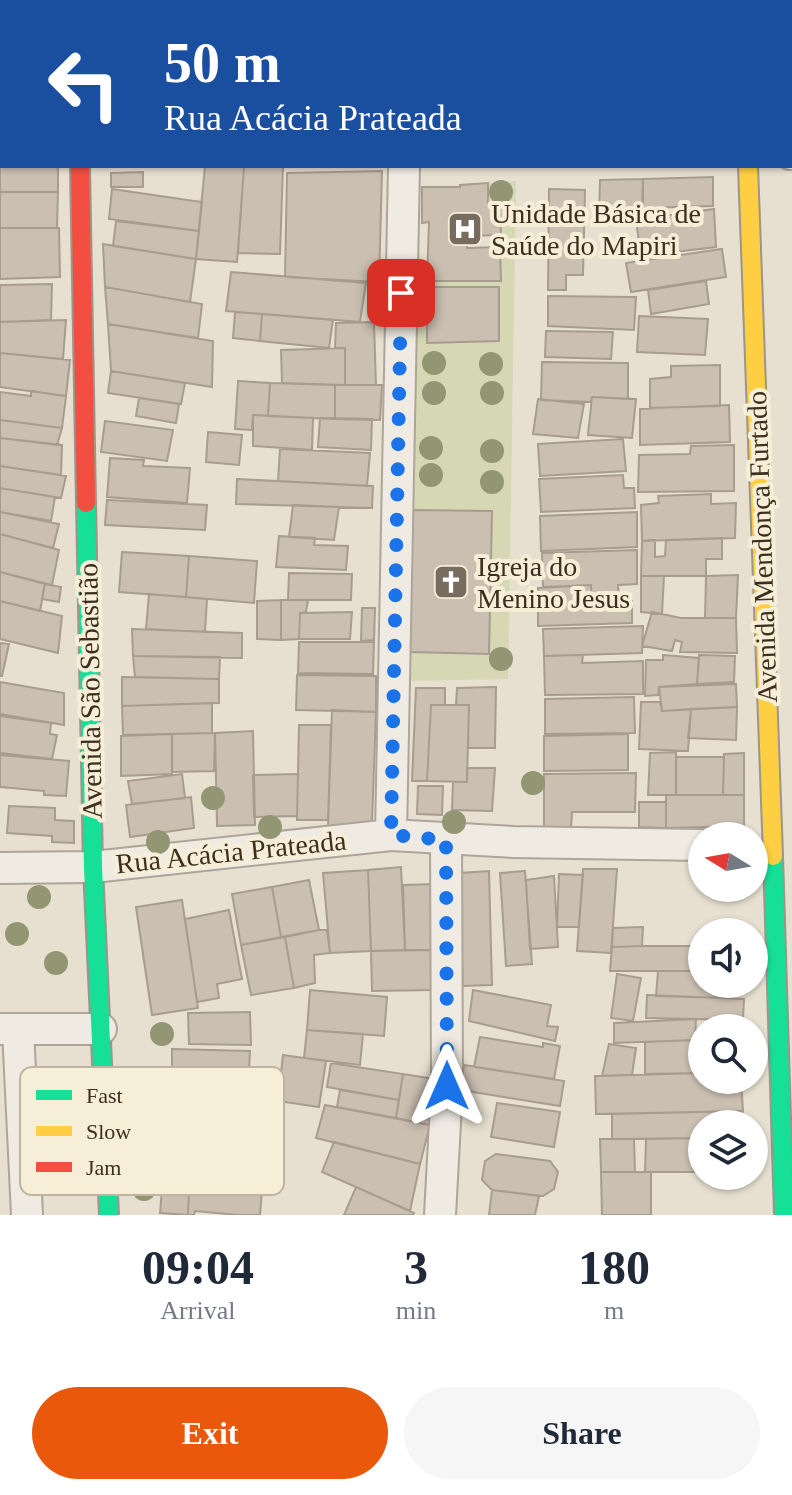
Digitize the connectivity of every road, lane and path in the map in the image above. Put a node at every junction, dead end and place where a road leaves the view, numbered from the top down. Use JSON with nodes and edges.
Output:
{"nodes":[{"id":1,"x":80,"y":168,"type":"edge"},
{"id":2,"x":404,"y":168,"type":"edge"},
{"id":3,"x":748,"y":168,"type":"edge"},
{"id":4,"x":391,"y":835,"type":"junction"},
{"id":5,"x":446,"y":840,"type":"junction"},
{"id":6,"x":688,"y":845,"type":"edge"},
{"id":7,"x":773,"y":846,"type":"edge"},
{"id":8,"x":93,"y":867,"type":"junction"},
{"id":9,"x":0,"y":868,"type":"edge"},
{"id":10,"x":9,"y":1029,"type":"edge"},
{"id":11,"x":101,"y":1029,"type":"junction"},
{"id":12,"x":103,"y":1067,"type":"edge"},
{"id":13,"x":20,"y":1143,"type":"edge"},
{"id":14,"x":25,"y":1195,"type":"edge"},
{"id":15,"x":108,"y":1195,"type":"edge"},
{"id":16,"x":27,"y":1215,"type":"edge"},
{"id":17,"x":109,"y":1215,"type":"edge"},
{"id":18,"x":440,"y":1215,"type":"edge"},
{"id":19,"x":784,"y":1215,"type":"edge"}],
"edges":[{"from":1,"to":8,"type":"street","name":"Avenida São Sebastião"},
{"from":2,"to":4,"type":"street"},
{"from":3,"to":7,"type":"street","name":"Avenida Mendonça Furtado"},
{"from":4,"to":5,"type":"street","name":"Rua Acácia Prateada"},
{"from":4,"to":8,"type":"street","name":"Rua Acácia Prateada"},
{"from":5,"to":6,"type":"street","name":"Rua Acácia Prateada"},
{"from":5,"to":18,"type":"street"},
{"from":7,"to":19,"type":"street","name":"Avenida Mendonça Furtado"},
{"from":8,"to":9,"type":"street","name":"Rua Acácia Prateada"},
{"from":8,"to":11,"type":"street","name":"Avenida São Sebastião"},
{"from":10,"to":11,"type":"street"},
{"from":10,"to":13,"type":"street"},
{"from":11,"to":12,"type":"street","name":"Avenida São Sebastião"},
{"from":14,"to":16,"type":"street"},
{"from":15,"to":17,"type":"street","name":"Avenida São Sebastião"}]}
